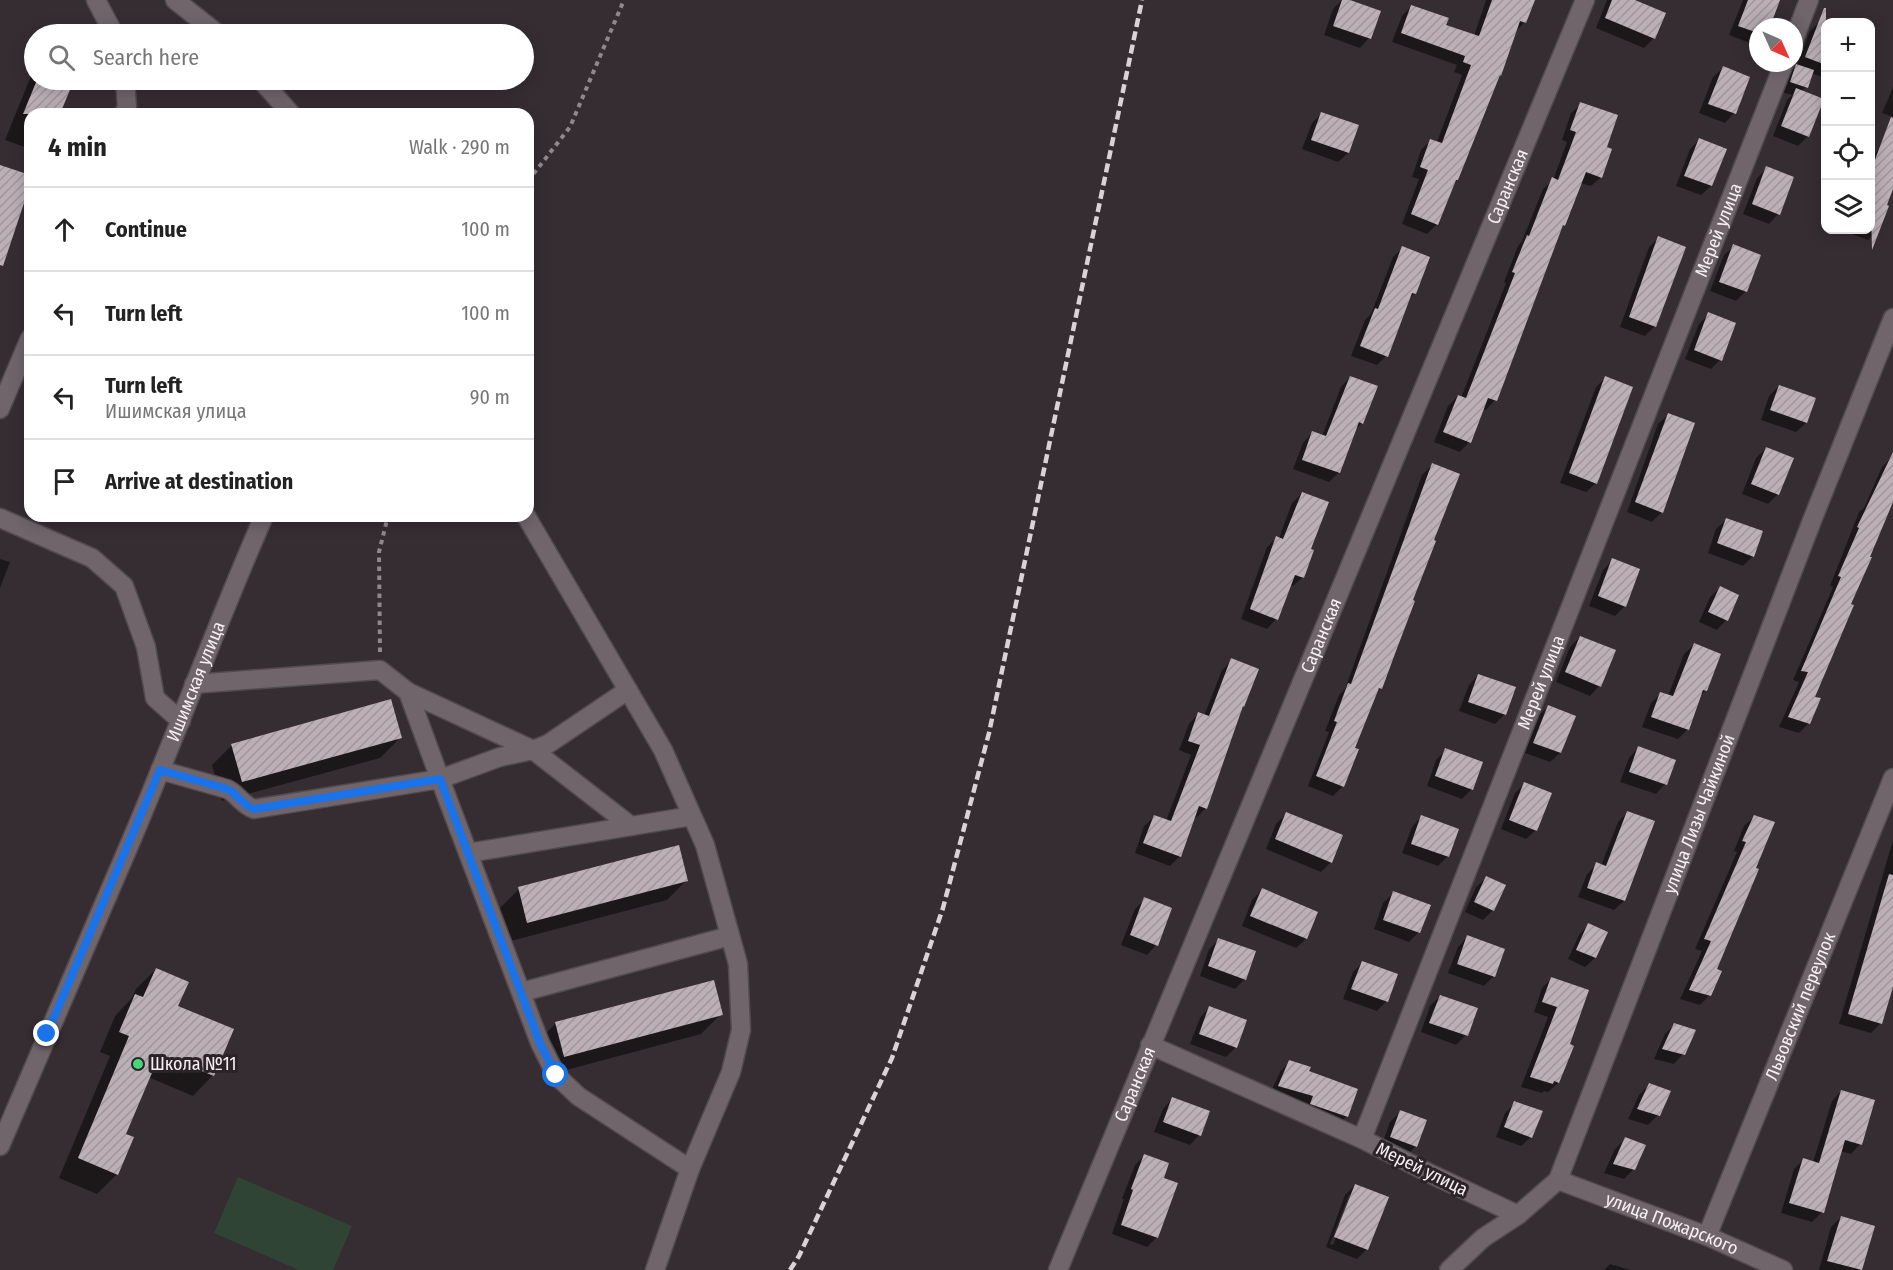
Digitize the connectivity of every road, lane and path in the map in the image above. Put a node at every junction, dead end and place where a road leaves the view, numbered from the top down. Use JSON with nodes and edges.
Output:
{"nodes":[{"id":1,"x":96,"y":0,"type":"edge"},
{"id":2,"x":175,"y":0,"type":"edge"},
{"id":3,"x":624,"y":0,"type":"edge"},
{"id":4,"x":1585,"y":0,"type":"edge"},
{"id":5,"x":1809,"y":0,"type":"edge"},
{"id":6,"x":1802,"y":18,"type":"edge"},
{"id":7,"x":109,"y":24,"type":"edge"},
{"id":8,"x":205,"y":24,"type":"edge"},
{"id":9,"x":1780,"y":72,"type":"edge"},
{"id":10,"x":126,"y":90,"type":"edge"},
{"id":11,"x":270,"y":90,"type":"edge"},
{"id":12,"x":127,"y":108,"type":"edge"},
{"id":13,"x":286,"y":108,"type":"edge"},
{"id":14,"x":534,"y":173,"type":"edge"},
{"id":15,"x":1893,"y":318,"type":"edge"},
{"id":16,"x":24,"y":352,"type":"edge"},
{"id":17,"x":0,"y":409,"type":"edge"},
{"id":18,"x":0,"y":518,"type":"edge"},
{"id":19,"x":261,"y":522,"type":"edge"},
{"id":20,"x":386,"y":522,"type":"edge"},
{"id":21,"x":530,"y":522,"type":"edge"},
{"id":22,"x":380,"y":670,"type":"junction"},
{"id":23,"x":194,"y":684,"type":"junction"},
{"id":24,"x":628,"y":690,"type":"junction"},
{"id":25,"x":408,"y":692,"type":"junction"},
{"id":26,"x":181,"y":721,"type":"junction"},
{"id":27,"x":533,"y":750,"type":"junction"},
{"id":28,"x":160,"y":770,"type":"junction"},
{"id":29,"x":1893,"y":778,"type":"edge"},
{"id":30,"x":440,"y":779,"type":"junction"},
{"id":31,"x":692,"y":816,"type":"junction"},
{"id":32,"x":631,"y":826,"type":"junction"},
{"id":33,"x":468,"y":853,"type":"junction"},
{"id":34,"x":730,"y":936,"type":"junction"},
{"id":35,"x":522,"y":992,"type":"junction"},
{"id":36,"x":1150,"y":1045,"type":"junction"},
{"id":37,"x":1362,"y":1139,"type":"junction"},
{"id":38,"x":0,"y":1146,"type":"edge"},
{"id":39,"x":690,"y":1169,"type":"junction"},
{"id":40,"x":1558,"y":1180,"type":"junction"},
{"id":41,"x":1518,"y":1215,"type":"junction"},
{"id":42,"x":1707,"y":1236,"type":"junction"},
{"id":43,"x":655,"y":1270,"type":"edge"},
{"id":44,"x":1058,"y":1270,"type":"edge"},
{"id":45,"x":1449,"y":1270,"type":"edge"},
{"id":46,"x":1783,"y":1270,"type":"edge"}],
"edges":[{"from":1,"to":7,"type":"street"},
{"from":2,"to":8,"type":"street"},
{"from":3,"to":14,"type":"path"},
{"from":4,"to":36,"type":"street","name":"Саранская"},
{"from":5,"to":6,"type":"street"},
{"from":9,"to":37,"type":"street","name":"Мерей улица"},
{"from":10,"to":12,"type":"street"},
{"from":11,"to":13,"type":"street"},
{"from":15,"to":40,"type":"street","name":"улица Лизы Чайкиной"},
{"from":16,"to":17,"type":"street"},
{"from":18,"to":26,"type":"street"},
{"from":19,"to":23,"type":"street","name":"Ишимская улица"},
{"from":20,"to":22,"type":"path"},
{"from":21,"to":24,"type":"street"},
{"from":22,"to":23,"type":"street"},
{"from":22,"to":25,"type":"street"},
{"from":23,"to":26,"type":"street","name":"Ишимская улица"},
{"from":24,"to":27,"type":"street"},
{"from":24,"to":31,"type":"street"},
{"from":25,"to":27,"type":"street"},
{"from":25,"to":30,"type":"street"},
{"from":26,"to":28,"type":"street","name":"Ишимская улица"},
{"from":27,"to":30,"type":"street"},
{"from":27,"to":32,"type":"street"},
{"from":28,"to":30,"type":"street"},
{"from":28,"to":38,"type":"street","name":"Ишимская улица"},
{"from":29,"to":42,"type":"street","name":"Львовский переулок"},
{"from":30,"to":33,"type":"street"},
{"from":31,"to":32,"type":"street"},
{"from":31,"to":34,"type":"street"},
{"from":32,"to":33,"type":"street"},
{"from":33,"to":35,"type":"street"},
{"from":34,"to":35,"type":"street"},
{"from":34,"to":39,"type":"street"},
{"from":35,"to":39,"type":"street"},
{"from":36,"to":37,"type":"street"},
{"from":36,"to":44,"type":"street","name":"Саранская"},
{"from":37,"to":41,"type":"street","name":"Мерей улица"},
{"from":39,"to":43,"type":"street"},
{"from":40,"to":41,"type":"street","name":"улица Лизы Чайкиной"},
{"from":40,"to":42,"type":"street","name":"улица Пожарского"},
{"from":41,"to":45,"type":"street","name":"улица Лизы Чайкиной"},
{"from":42,"to":46,"type":"street","name":"улица Пожарского"}]}
